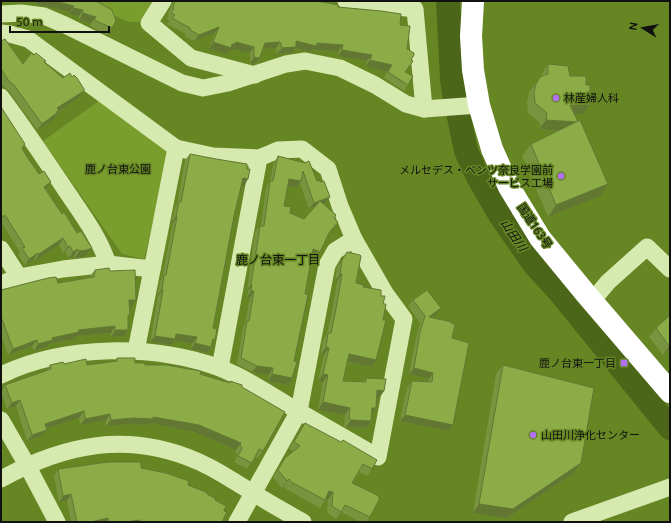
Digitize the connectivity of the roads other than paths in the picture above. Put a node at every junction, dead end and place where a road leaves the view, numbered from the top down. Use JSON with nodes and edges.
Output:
{"nodes":[{"id":1,"x":163,"y":1,"type":"edge"},
{"id":2,"x":346,"y":1,"type":"edge"},
{"id":3,"x":473,"y":1,"type":"edge"},
{"id":4,"x":1,"y":14,"type":"edge"},
{"id":5,"x":1,"y":33,"type":"edge"},
{"id":6,"x":255,"y":75,"type":"junction"},
{"id":7,"x":1,"y":97,"type":"edge"},
{"id":8,"x":471,"y":106,"type":"junction"},
{"id":9,"x":432,"y":109,"type":"junction"},
{"id":10,"x":176,"y":148,"type":"junction"},
{"id":11,"x":259,"y":158,"type":"junction"},
{"id":12,"x":354,"y":240,"type":"junction"},
{"id":13,"x":1,"y":249,"type":"edge"},
{"id":14,"x":108,"y":264,"type":"junction"},
{"id":15,"x":152,"y":269,"type":"junction"},
{"id":16,"x":670,"y":269,"type":"edge"},
{"id":17,"x":19,"y":277,"type":"junction"},
{"id":18,"x":1,"y":284,"type":"edge"},
{"id":19,"x":592,"y":300,"type":"junction"},
{"id":20,"x":136,"y":351,"type":"junction"},
{"id":21,"x":220,"y":368,"type":"junction"},
{"id":22,"x":1,"y":374,"type":"edge"},
{"id":23,"x":670,"y":392,"type":"edge"},
{"id":24,"x":298,"y":411,"type":"junction"},
{"id":25,"x":1,"y":420,"type":"edge"},
{"id":26,"x":27,"y":465,"type":"junction"},
{"id":27,"x":1,"y":480,"type":"edge"},
{"id":28,"x":670,"y":487,"type":"edge"},
{"id":29,"x":252,"y":493,"type":"junction"},
{"id":30,"x":55,"y":521,"type":"edge"},
{"id":31,"x":237,"y":522,"type":"edge"},
{"id":32,"x":303,"y":522,"type":"edge"},
{"id":33,"x":572,"y":522,"type":"edge"}],
"edges":[{"from":1,"to":6,"type":"street"},
{"from":2,"to":9,"type":"street"},
{"from":3,"to":8,"type":"highway","name":"国道163号"},
{"from":4,"to":6,"type":"street"},
{"from":5,"to":10,"type":"street"},
{"from":6,"to":9,"type":"street"},
{"from":7,"to":14,"type":"street"},
{"from":8,"to":9,"type":"street"},
{"from":8,"to":19,"type":"highway","name":"国道163号"},
{"from":10,"to":11,"type":"street"},
{"from":10,"to":15,"type":"street"},
{"from":11,"to":12,"type":"street"},
{"from":11,"to":21,"type":"street"},
{"from":12,"to":24,"type":"street"},
{"from":12,"to":24,"type":"street"},
{"from":13,"to":17,"type":"street"},
{"from":14,"to":15,"type":"street"},
{"from":14,"to":17,"type":"street"},
{"from":15,"to":20,"type":"street"},
{"from":16,"to":19,"type":"street"},
{"from":17,"to":18,"type":"street"},
{"from":19,"to":23,"type":"highway","name":"国道163号"},
{"from":20,"to":21,"type":"street"},
{"from":20,"to":22,"type":"street"},
{"from":21,"to":24,"type":"street"},
{"from":24,"to":29,"type":"street"},
{"from":25,"to":26,"type":"street"},
{"from":26,"to":27,"type":"street"},
{"from":26,"to":29,"type":"street"},
{"from":26,"to":30,"type":"street"},
{"from":28,"to":33,"type":"street"},
{"from":29,"to":31,"type":"street"},
{"from":29,"to":32,"type":"street"}]}
